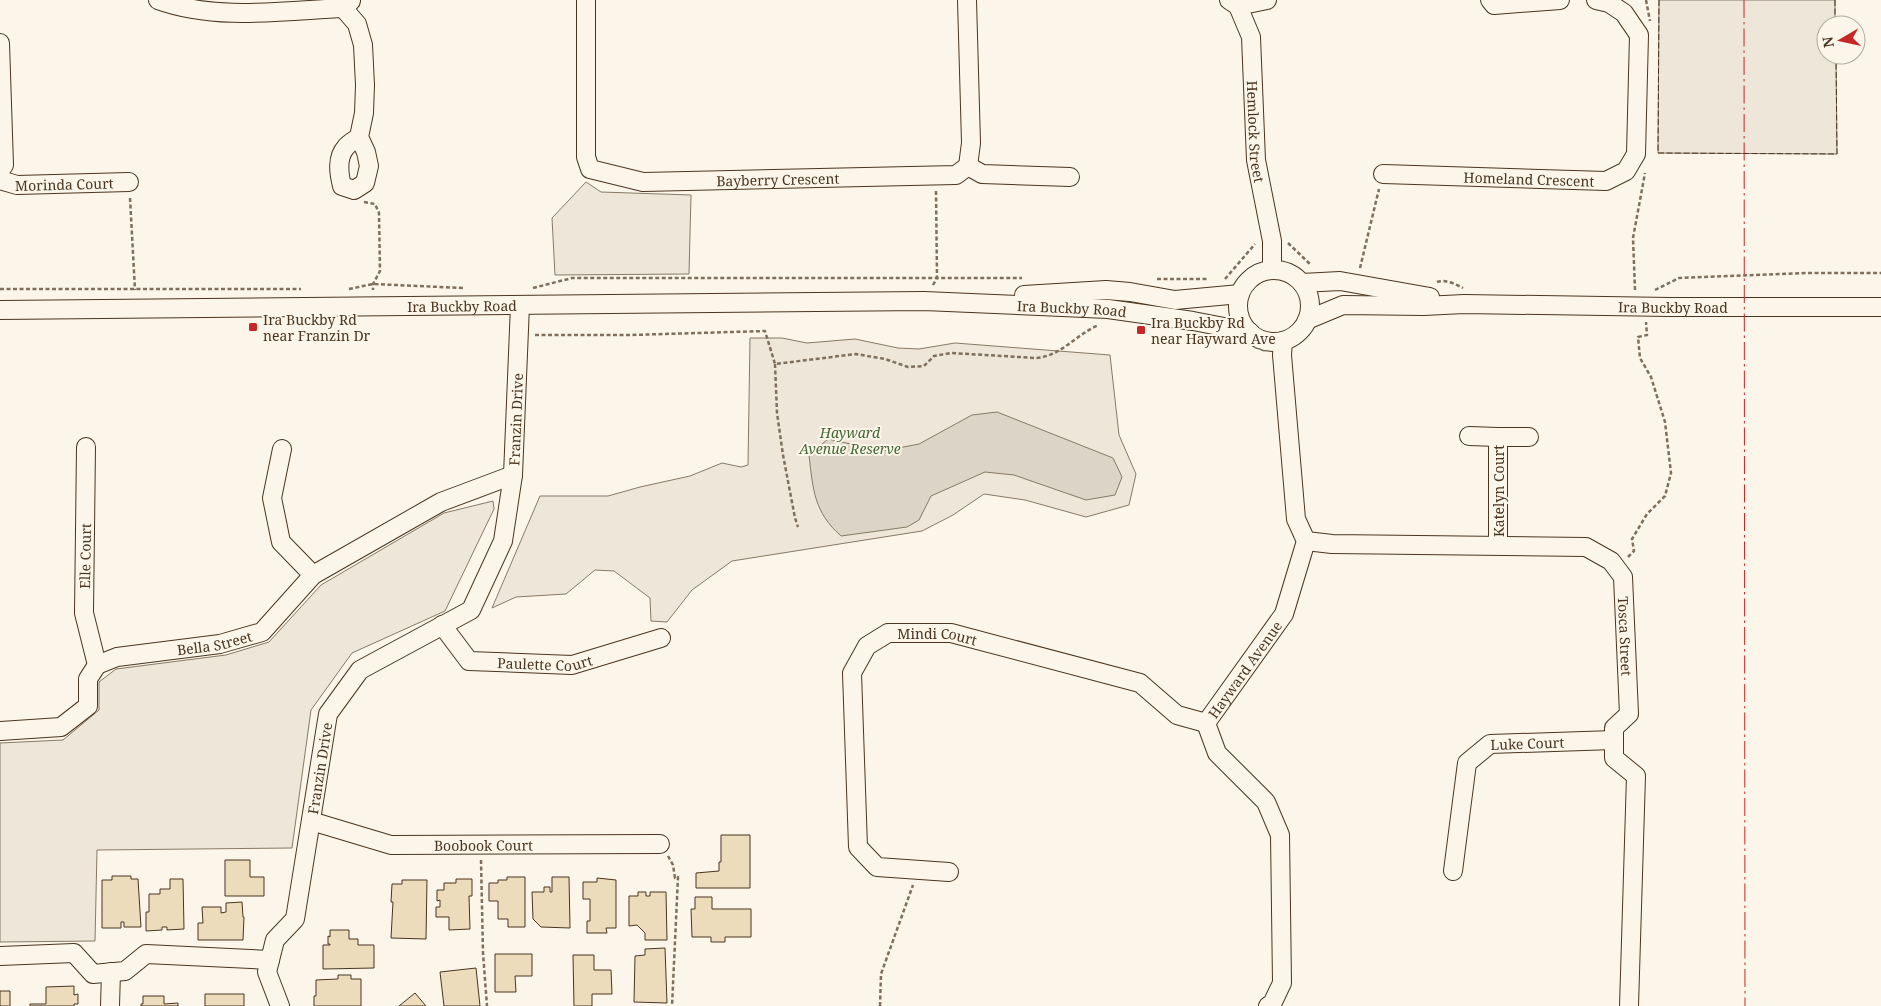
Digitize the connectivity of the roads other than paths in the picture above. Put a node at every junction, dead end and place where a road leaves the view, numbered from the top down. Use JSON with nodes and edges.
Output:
{"nodes":[{"id":1,"x":158,"y":0,"type":"edge"},
{"id":2,"x":586,"y":0,"type":"edge"},
{"id":3,"x":968,"y":0,"type":"edge"},
{"id":4,"x":1267,"y":0,"type":"edge"},
{"id":5,"x":1490,"y":0,"type":"edge"},
{"id":6,"x":1560,"y":0,"type":"edge"},
{"id":7,"x":1596,"y":0,"type":"edge"},
{"id":8,"x":1233,"y":3,"type":"edge"},
{"id":9,"x":347,"y":4,"type":"edge"},
{"id":10,"x":1627,"y":6,"type":"edge"},
{"id":11,"x":0,"y":43,"type":"edge"},
{"id":12,"x":359,"y":137,"type":"junction"},
{"id":13,"x":968,"y":166,"type":"junction"},
{"id":14,"x":0,"y":171,"type":"edge"},
{"id":15,"x":1383,"y":174,"type":"road end"},
{"id":16,"x":1070,"y":177,"type":"dead end"},
{"id":17,"x":0,"y":180,"type":"edge"},
{"id":18,"x":129,"y":182,"type":"road end"},
{"id":19,"x":1272,"y":270,"type":"junction"},
{"id":20,"x":1302,"y":283,"type":"junction"},
{"id":21,"x":1240,"y":294,"type":"junction"},
{"id":22,"x":1464,"y":296,"type":"junction"},
{"id":23,"x":924,"y":301,"type":"junction"},
{"id":24,"x":520,"y":305,"type":"junction"},
{"id":25,"x":1881,"y":306,"type":"edge"},
{"id":26,"x":0,"y":310,"type":"edge"},
{"id":27,"x":1307,"y":320,"type":"junction"},
{"id":28,"x":1249,"y":338,"type":"junction"},
{"id":29,"x":1282,"y":348,"type":"junction"},
{"id":30,"x":1469,"y":436,"type":"dead end"},
{"id":31,"x":1529,"y":437,"type":"dead end"},
{"id":32,"x":1498,"y":438,"type":"junction"},
{"id":33,"x":86,"y":447,"type":"dead end"},
{"id":34,"x":282,"y":449,"type":"dead end"},
{"id":35,"x":513,"y":475,"type":"junction"},
{"id":36,"x":1306,"y":540,"type":"junction"},
{"id":37,"x":1498,"y":546,"type":"junction"},
{"id":38,"x":313,"y":575,"type":"junction"},
{"id":39,"x":442,"y":625,"type":"junction"},
{"id":40,"x":661,"y":638,"type":"dead end"},
{"id":41,"x":97,"y":664,"type":"junction"},
{"id":42,"x":1206,"y":723,"type":"junction"},
{"id":43,"x":0,"y":731,"type":"edge"},
{"id":44,"x":1614,"y":740,"type":"junction"},
{"id":45,"x":311,"y":821,"type":"junction"},
{"id":46,"x":660,"y":844,"type":"road end"},
{"id":47,"x":1453,"y":871,"type":"dead end"},
{"id":48,"x":949,"y":872,"type":"dead end"},
{"id":49,"x":0,"y":956,"type":"edge"},
{"id":50,"x":270,"y":960,"type":"junction"},
{"id":51,"x":110,"y":972,"type":"junction"},
{"id":52,"x":110,"y":1006,"type":"edge"},
{"id":53,"x":280,"y":1006,"type":"edge"},
{"id":54,"x":1268,"y":1006,"type":"edge"},
{"id":55,"x":1629,"y":1006,"type":"edge"}],
"edges":[{"from":1,"to":9,"type":"street"},
{"from":2,"to":13,"type":"street","name":"Bayberry Crescent"},
{"from":3,"to":13,"type":"street"},
{"from":4,"to":8,"type":"street"},
{"from":5,"to":6,"type":"street"},
{"from":7,"to":10,"type":"street","name":"Homeland Crescent"},
{"from":8,"to":19,"type":"street","name":"Hemlock Street"},
{"from":9,"to":12,"type":"street"},
{"from":10,"to":15,"type":"street","name":"Homeland Crescent"},
{"from":11,"to":14,"type":"street"},
{"from":12,"to":12,"type":"street"},
{"from":13,"to":16,"type":"street"},
{"from":17,"to":18,"type":"street","name":"Morinda Court"},
{"from":19,"to":20,"type":"street"},
{"from":19,"to":21,"type":"street"},
{"from":20,"to":22,"type":"street","name":"Ira Buckby Road"},
{"from":20,"to":27,"type":"street"},
{"from":21,"to":23,"type":"street","name":"Ira Buckby Road"},
{"from":21,"to":28,"type":"street"},
{"from":22,"to":25,"type":"street","name":"Ira Buckby Road"},
{"from":22,"to":27,"type":"street","name":"Ira Buckby Road"},
{"from":23,"to":24,"type":"street","name":"Ira Buckby Road"},
{"from":23,"to":28,"type":"street","name":"Ira Buckby Road"},
{"from":24,"to":26,"type":"street","name":"Ira Buckby Road"},
{"from":24,"to":35,"type":"street","name":"Franzin Drive"},
{"from":27,"to":29,"type":"street"},
{"from":28,"to":29,"type":"street"},
{"from":29,"to":36,"type":"street"},
{"from":30,"to":32,"type":"street","name":"Katelyn Court"},
{"from":31,"to":32,"type":"street","name":"Katelyn Court"},
{"from":32,"to":37,"type":"street","name":"Katelyn Court"},
{"from":33,"to":41,"type":"street","name":"Elle Court"},
{"from":34,"to":38,"type":"street"},
{"from":35,"to":38,"type":"street","name":"Bella Street"},
{"from":35,"to":39,"type":"street","name":"Franzin Drive"},
{"from":36,"to":37,"type":"street","name":"Tosca Street"},
{"from":36,"to":42,"type":"street","name":"Hayward Avenue"},
{"from":37,"to":44,"type":"street","name":"Tosca Street"},
{"from":38,"to":41,"type":"street","name":"Bella Street"},
{"from":39,"to":40,"type":"street","name":"Paulette Court"},
{"from":39,"to":45,"type":"street","name":"Franzin Drive"},
{"from":41,"to":43,"type":"street"},
{"from":42,"to":48,"type":"street","name":"Mindi Court"},
{"from":42,"to":54,"type":"street","name":"Hayward Avenue"},
{"from":44,"to":47,"type":"street","name":"Luke Court"},
{"from":44,"to":55,"type":"street"},
{"from":45,"to":46,"type":"street","name":"Boobook Court"},
{"from":45,"to":50,"type":"street","name":"Franzin Drive"},
{"from":49,"to":51,"type":"street"},
{"from":50,"to":51,"type":"street"},
{"from":50,"to":53,"type":"street"},
{"from":51,"to":52,"type":"street"}]}
